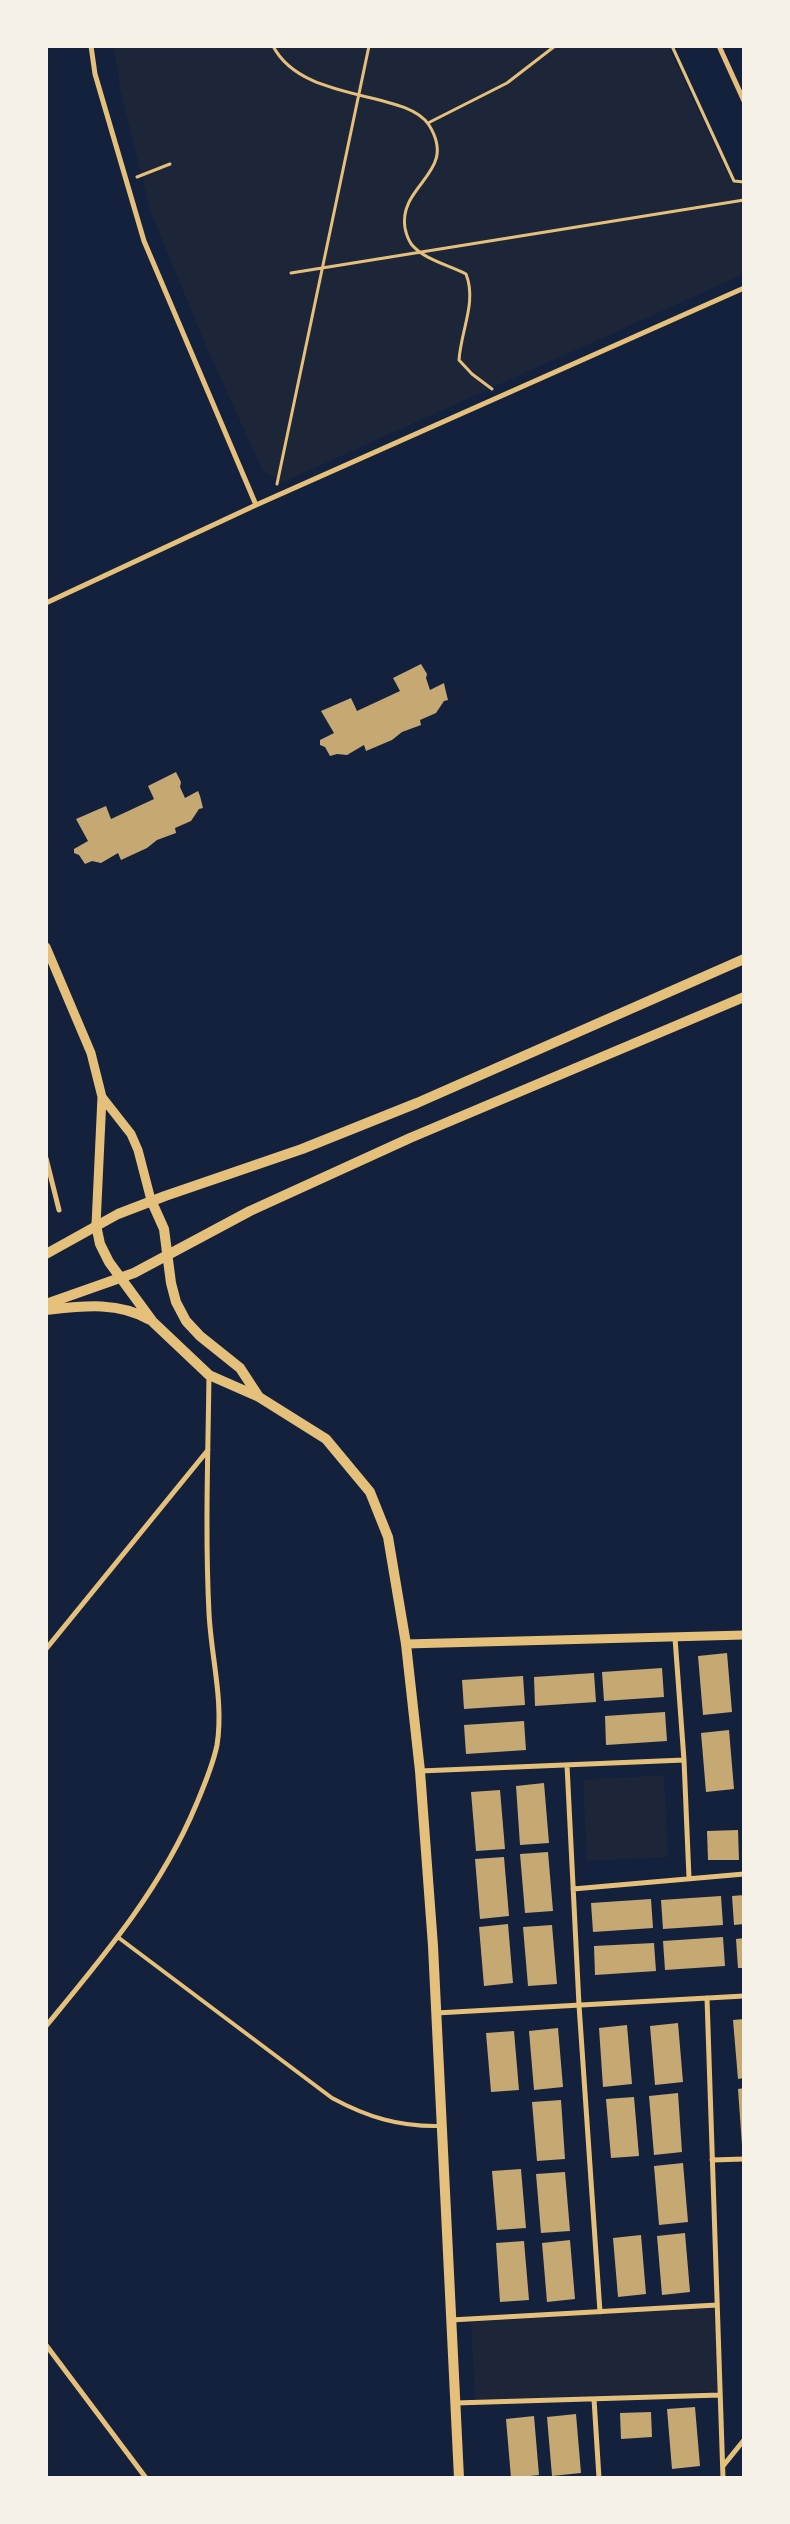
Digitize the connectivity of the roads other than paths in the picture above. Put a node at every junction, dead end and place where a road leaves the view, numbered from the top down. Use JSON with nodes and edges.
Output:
{"nodes":[{"id":1,"x":91,"y":46,"type":"edge"},
{"id":2,"x":719,"y":46,"type":"edge"},
{"id":3,"x":744,"y":101,"type":"edge"},
{"id":4,"x":744,"y":288,"type":"edge"},
{"id":5,"x":256,"y":505,"type":"junction"},
{"id":6,"x":46,"y":603,"type":"edge"},
{"id":7,"x":46,"y":947,"type":"edge"},
{"id":8,"x":744,"y":960,"type":"edge"},
{"id":9,"x":744,"y":997,"type":"edge"},
{"id":10,"x":102,"y":1097,"type":"junction"},
{"id":11,"x":46,"y":1158,"type":"edge"},
{"id":12,"x":151,"y":1200,"type":"junction"},
{"id":13,"x":60,"y":1210,"type":"dead end"},
{"id":14,"x":96,"y":1225,"type":"junction"},
{"id":15,"x":46,"y":1254,"type":"edge"},
{"id":16,"x":168,"y":1256,"type":"junction"},
{"id":17,"x":122,"y":1279,"type":"junction"},
{"id":18,"x":46,"y":1304,"type":"edge"},
{"id":19,"x":46,"y":1310,"type":"edge"},
{"id":20,"x":153,"y":1322,"type":"junction"},
{"id":21,"x":208,"y":1375,"type":"junction"},
{"id":22,"x":258,"y":1397,"type":"junction"},
{"id":23,"x":208,"y":1450,"type":"junction"},
{"id":24,"x":744,"y":1635,"type":"edge"},
{"id":25,"x":675,"y":1638,"type":"junction"},
{"id":26,"x":406,"y":1644,"type":"junction"},
{"id":27,"x":46,"y":1649,"type":"edge"},
{"id":28,"x":684,"y":1760,"type":"junction"},
{"id":29,"x":567,"y":1765,"type":"junction"},
{"id":30,"x":420,"y":1772,"type":"junction"},
{"id":31,"x":744,"y":1874,"type":"edge"},
{"id":32,"x":689,"y":1878,"type":"junction"},
{"id":33,"x":573,"y":1889,"type":"junction"},
{"id":34,"x":119,"y":1938,"type":"junction"},
{"id":35,"x":744,"y":1996,"type":"edge"},
{"id":36,"x":707,"y":1998,"type":"junction"},
{"id":37,"x":578,"y":2005,"type":"junction"},
{"id":38,"x":436,"y":2013,"type":"junction"},
{"id":39,"x":46,"y":2026,"type":"edge"},
{"id":40,"x":442,"y":2126,"type":"junction"},
{"id":41,"x":744,"y":2159,"type":"edge"},
{"id":42,"x":712,"y":2160,"type":"junction"},
{"id":43,"x":717,"y":2306,"type":"junction"},
{"id":44,"x":600,"y":2312,"type":"junction"},
{"id":45,"x":451,"y":2320,"type":"junction"},
{"id":46,"x":46,"y":2345,"type":"edge"},
{"id":47,"x":720,"y":2395,"type":"junction"},
{"id":48,"x":594,"y":2399,"type":"junction"},
{"id":49,"x":455,"y":2404,"type":"junction"},
{"id":50,"x":744,"y":2440,"type":"edge"},
{"id":51,"x":723,"y":2466,"type":"junction"},
{"id":52,"x":146,"y":2478,"type":"edge"},
{"id":53,"x":459,"y":2478,"type":"edge"},
{"id":54,"x":599,"y":2478,"type":"edge"},
{"id":55,"x":723,"y":2478,"type":"edge"}],
"edges":[{"from":1,"to":5,"type":"street"},
{"from":2,"to":3,"type":"street"},
{"from":4,"to":5,"type":"street"},
{"from":5,"to":6,"type":"street"},
{"from":7,"to":10,"type":"street"},
{"from":8,"to":12,"type":"main road"},
{"from":9,"to":16,"type":"main road"},
{"from":10,"to":12,"type":"street"},
{"from":10,"to":14,"type":"street"},
{"from":11,"to":13,"type":"street"},
{"from":12,"to":14,"type":"main road"},
{"from":12,"to":16,"type":"main road"},
{"from":14,"to":15,"type":"main road"},
{"from":14,"to":17,"type":"main road"},
{"from":16,"to":17,"type":"main road"},
{"from":16,"to":22,"type":"main road"},
{"from":17,"to":18,"type":"main road"},
{"from":17,"to":20,"type":"main road"},
{"from":19,"to":20,"type":"main road"},
{"from":20,"to":21,"type":"main road"},
{"from":21,"to":22,"type":"main road"},
{"from":21,"to":23,"type":"street"},
{"from":22,"to":26,"type":"main road"},
{"from":23,"to":27,"type":"street"},
{"from":23,"to":34,"type":"street"},
{"from":24,"to":25,"type":"street"},
{"from":25,"to":26,"type":"street"},
{"from":25,"to":28,"type":"street"},
{"from":26,"to":30,"type":"main road"},
{"from":28,"to":29,"type":"street"},
{"from":28,"to":32,"type":"street"},
{"from":29,"to":30,"type":"street"},
{"from":29,"to":33,"type":"street"},
{"from":30,"to":38,"type":"main road"},
{"from":31,"to":32,"type":"street"},
{"from":32,"to":33,"type":"street"},
{"from":33,"to":37,"type":"street"},
{"from":34,"to":39,"type":"street"},
{"from":34,"to":40,"type":"lane"},
{"from":35,"to":36,"type":"street"},
{"from":36,"to":37,"type":"street"},
{"from":36,"to":42,"type":"street"},
{"from":37,"to":38,"type":"street"},
{"from":37,"to":44,"type":"street"},
{"from":38,"to":40,"type":"main road"},
{"from":40,"to":45,"type":"main road"},
{"from":41,"to":42,"type":"street"},
{"from":42,"to":43,"type":"street"},
{"from":43,"to":44,"type":"street"},
{"from":43,"to":47,"type":"street"},
{"from":44,"to":45,"type":"street"},
{"from":45,"to":49,"type":"main road"},
{"from":46,"to":52,"type":"street"},
{"from":47,"to":48,"type":"street"},
{"from":47,"to":51,"type":"street"},
{"from":48,"to":49,"type":"street"},
{"from":48,"to":54,"type":"street"},
{"from":49,"to":53,"type":"main road"},
{"from":50,"to":51,"type":"street"},
{"from":51,"to":55,"type":"street"}]}
